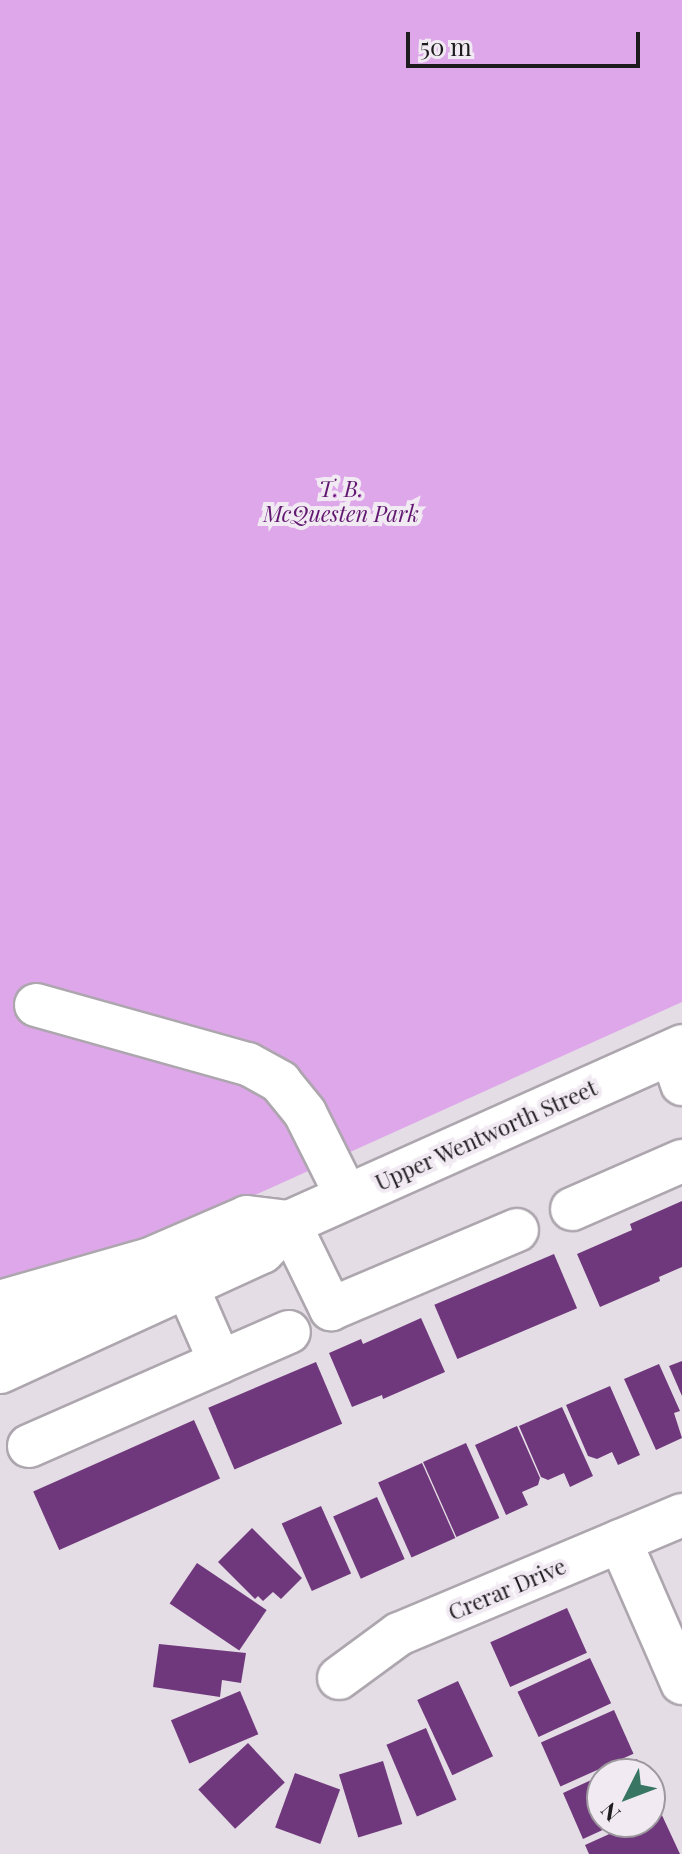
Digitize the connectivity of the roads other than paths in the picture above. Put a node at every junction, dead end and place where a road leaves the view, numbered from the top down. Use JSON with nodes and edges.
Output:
{"nodes":[{"id":1,"x":36,"y":1005,"type":"dead end"},
{"id":2,"x":678,"y":1061,"type":"edge"},
{"id":3,"x":682,"y":1161,"type":"edge"},
{"id":4,"x":347,"y":1197,"type":"junction"},
{"id":5,"x":572,"y":1209,"type":"dead end"},
{"id":6,"x":289,"y":1223,"type":"junction"},
{"id":7,"x":517,"y":1230,"type":"dead end"},
{"id":8,"x":146,"y":1261,"type":"junction"},
{"id":9,"x":186,"y":1284,"type":"junction"},
{"id":10,"x":0,"y":1303,"type":"edge"},
{"id":11,"x":0,"y":1325,"type":"edge"},
{"id":12,"x":289,"y":1332,"type":"dead end"},
{"id":13,"x":220,"y":1362,"type":"junction"},
{"id":14,"x":0,"y":1371,"type":"edge"},
{"id":15,"x":29,"y":1446,"type":"dead end"},
{"id":16,"x":682,"y":1515,"type":"edge"},
{"id":17,"x":620,"y":1541,"type":"junction"},
{"id":18,"x":339,"y":1678,"type":"dead end"},
{"id":19,"x":682,"y":1683,"type":"edge"}],
"edges":[{"from":1,"to":4,"type":"street"},
{"from":2,"to":4,"type":"main road","name":"Upper Wentworth Street"},
{"from":3,"to":5,"type":"street"},
{"from":4,"to":6,"type":"main road","name":"Upper Wentworth Street"},
{"from":6,"to":7,"type":"street"},
{"from":6,"to":8,"type":"main road"},
{"from":6,"to":9,"type":"main road","name":"Upper Wentworth Street"},
{"from":8,"to":10,"type":"main road"},
{"from":8,"to":11,"type":"main road"},
{"from":9,"to":13,"type":"street"},
{"from":9,"to":14,"type":"main road","name":"Upper Wentworth Street"},
{"from":12,"to":13,"type":"street"},
{"from":13,"to":15,"type":"street"},
{"from":16,"to":17,"type":"street","name":"Crerar Drive"},
{"from":17,"to":18,"type":"street","name":"Crerar Drive"},
{"from":17,"to":19,"type":"street"}]}
